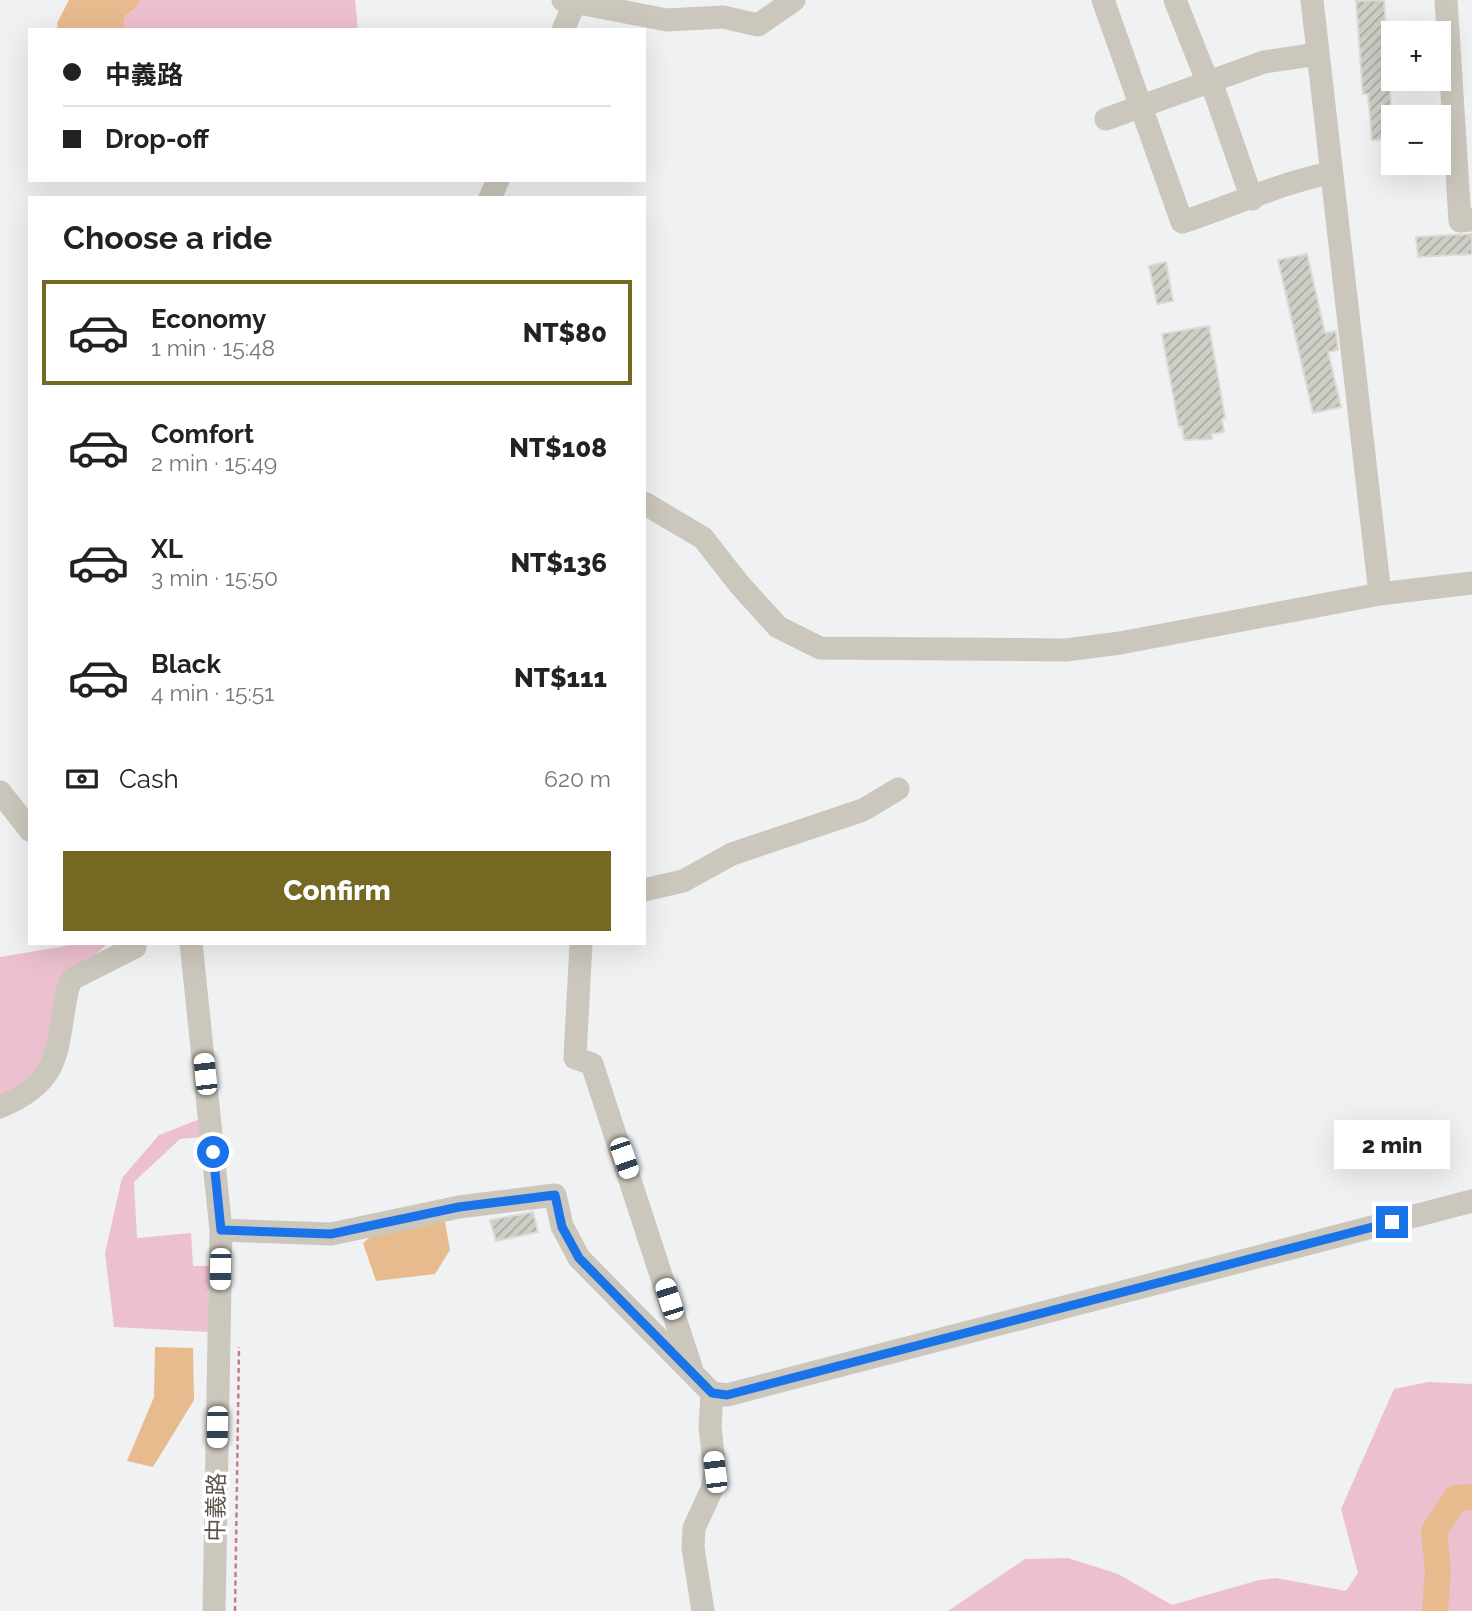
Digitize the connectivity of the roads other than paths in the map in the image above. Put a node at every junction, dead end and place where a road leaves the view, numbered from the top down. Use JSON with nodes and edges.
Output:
{"nodes":[{"id":1,"x":794,"y":0,"type":"edge"},
{"id":2,"x":1103,"y":0,"type":"edge"},
{"id":3,"x":1175,"y":0,"type":"edge"},
{"id":4,"x":1312,"y":0,"type":"edge"},
{"id":5,"x":1446,"y":0,"type":"edge"},
{"id":6,"x":571,"y":1,"type":"edge"},
{"id":7,"x":564,"y":28,"type":"edge"},
{"id":8,"x":1318,"y":54,"type":"junction"},
{"id":9,"x":1208,"y":81,"type":"junction"},
{"id":10,"x":1462,"y":97,"type":"edge"},
{"id":11,"x":1140,"y":105,"type":"junction"},
{"id":12,"x":1106,"y":119,"type":"dead end"},
{"id":13,"x":1330,"y":173,"type":"junction"},
{"id":14,"x":1252,"y":199,"type":"junction"},
{"id":15,"x":1472,"y":220,"type":"edge"},
{"id":16,"x":646,"y":504,"type":"edge"},
{"id":17,"x":1472,"y":583,"type":"edge"},
{"id":18,"x":1380,"y":594,"type":"junction"},
{"id":19,"x":898,"y":789,"type":"dead end"},
{"id":20,"x":0,"y":792,"type":"edge"},
{"id":21,"x":28,"y":827,"type":"edge"},
{"id":22,"x":646,"y":890,"type":"edge"},
{"id":23,"x":137,"y":945,"type":"edge"},
{"id":24,"x":191,"y":945,"type":"edge"},
{"id":25,"x":581,"y":945,"type":"edge"},
{"id":26,"x":0,"y":1107,"type":"edge"},
{"id":27,"x":1472,"y":1201,"type":"edge"},
{"id":28,"x":221,"y":1230,"type":"junction"},
{"id":29,"x":691,"y":1369,"type":"junction"},
{"id":30,"x":712,"y":1393,"type":"junction"},
{"id":31,"x":214,"y":1611,"type":"edge"},
{"id":32,"x":703,"y":1611,"type":"edge"}],
"edges":[{"from":1,"to":6,"type":"street"},
{"from":2,"to":11,"type":"street"},
{"from":3,"to":9,"type":"street"},
{"from":4,"to":8,"type":"street"},
{"from":5,"to":10,"type":"street"},
{"from":6,"to":7,"type":"street"},
{"from":8,"to":9,"type":"street"},
{"from":8,"to":13,"type":"street"},
{"from":9,"to":11,"type":"street"},
{"from":9,"to":14,"type":"street"},
{"from":10,"to":15,"type":"street"},
{"from":11,"to":12,"type":"street"},
{"from":11,"to":14,"type":"street"},
{"from":13,"to":14,"type":"street"},
{"from":13,"to":18,"type":"street"},
{"from":16,"to":18,"type":"street"},
{"from":17,"to":18,"type":"street"},
{"from":19,"to":22,"type":"street"},
{"from":20,"to":21,"type":"street"},
{"from":23,"to":26,"type":"street"},
{"from":24,"to":28,"type":"street","name":"中義路"},
{"from":25,"to":29,"type":"street"},
{"from":27,"to":30,"type":"street"},
{"from":28,"to":29,"type":"street"},
{"from":28,"to":31,"type":"street","name":"中義路"},
{"from":29,"to":30,"type":"street"},
{"from":30,"to":32,"type":"street"}]}
